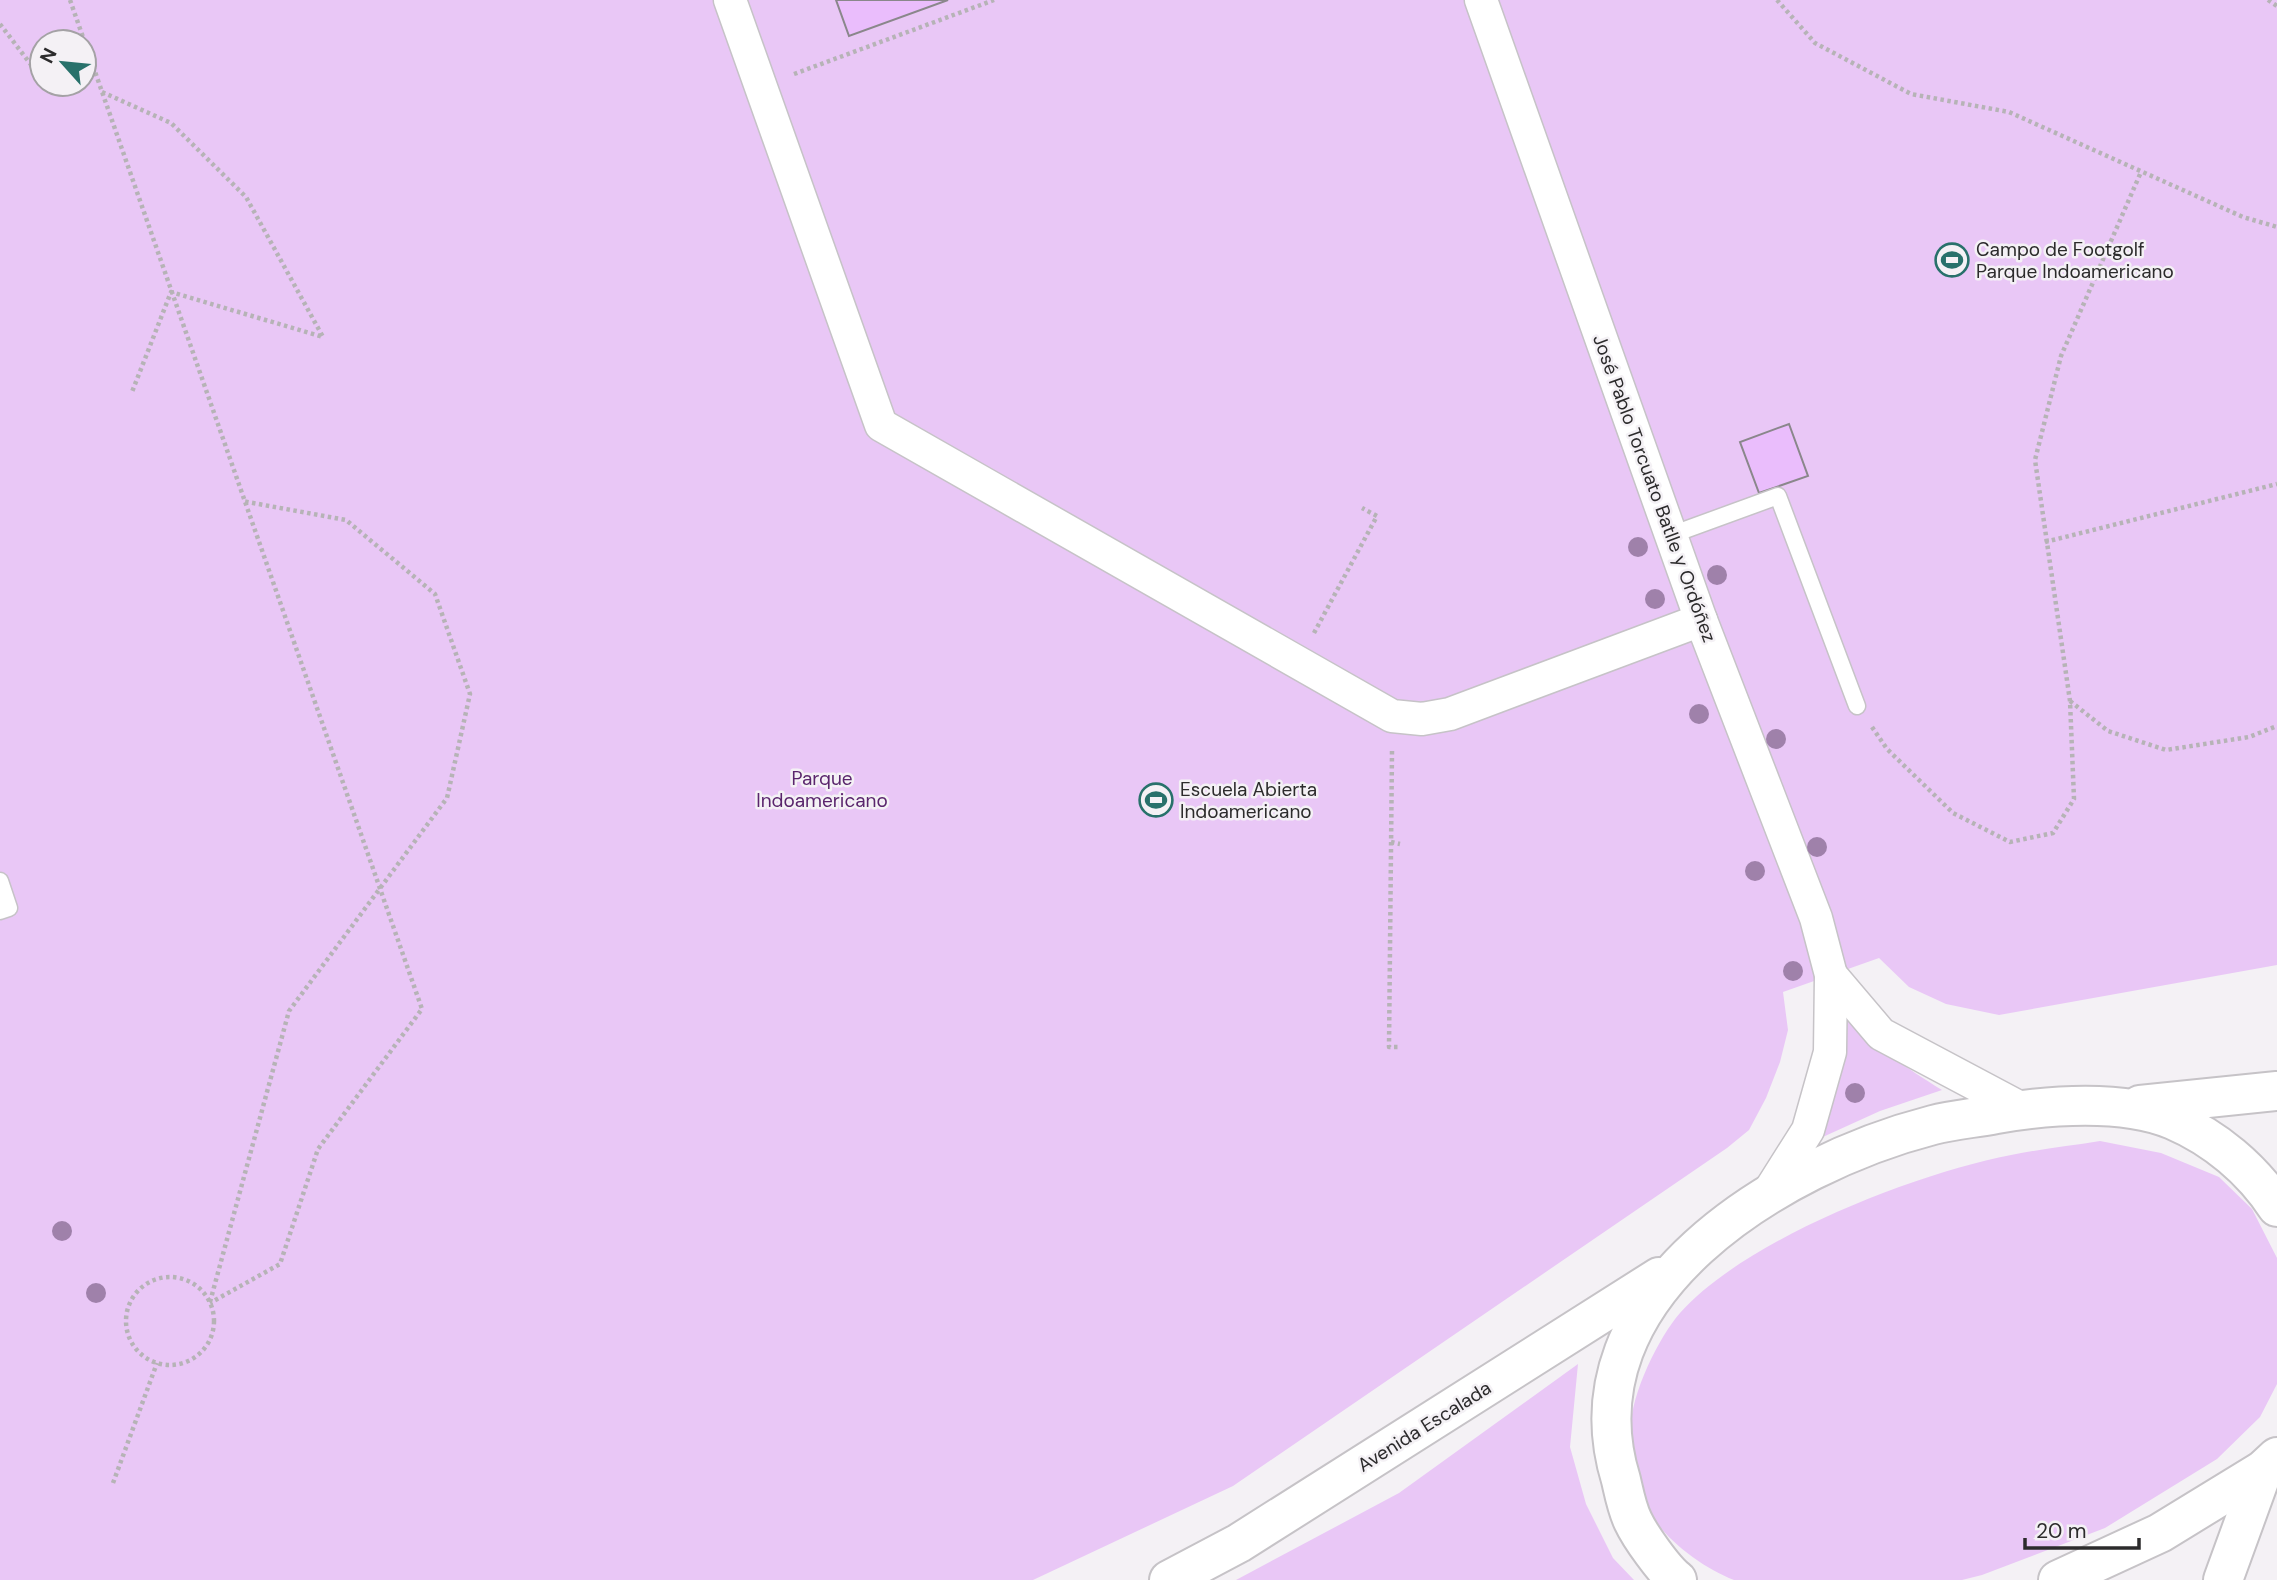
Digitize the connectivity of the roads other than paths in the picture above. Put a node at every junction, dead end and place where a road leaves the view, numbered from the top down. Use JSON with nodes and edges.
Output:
{"nodes":[{"id":1,"x":730,"y":0,"type":"edge"},
{"id":2,"x":1481,"y":0,"type":"edge"},
{"id":3,"x":1671,"y":536,"type":"junction"},
{"id":4,"x":1701,"y":620,"type":"junction"},
{"id":5,"x":1857,"y":706,"type":"road end"},
{"id":6,"x":0,"y":881,"type":"edge"},
{"id":7,"x":0,"y":911,"type":"edge"},
{"id":8,"x":1832,"y":975,"type":"junction"},
{"id":9,"x":2277,"y":1091,"type":"edge"},
{"id":10,"x":2117,"y":1108,"type":"junction"},
{"id":11,"x":2024,"y":1110,"type":"junction"},
{"id":12,"x":1765,"y":1198,"type":"junction"},
{"id":13,"x":2277,"y":1207,"type":"edge"},
{"id":14,"x":1675,"y":1267,"type":"junction"},
{"id":15,"x":2270,"y":1464,"type":"edge"},
{"id":16,"x":1169,"y":1580,"type":"edge"},
{"id":17,"x":1677,"y":1580,"type":"edge"},
{"id":18,"x":2058,"y":1580,"type":"edge"},
{"id":19,"x":2222,"y":1580,"type":"edge"}],
"edges":[{"from":1,"to":4,"type":"street"},
{"from":2,"to":3,"type":"street","name":"José Pablo Torcuato Batlle y Ordóñez"},
{"from":3,"to":4,"type":"street","name":"José Pablo Torcuato Batlle y Ordóñez"},
{"from":3,"to":5,"type":"lane"},
{"from":4,"to":8,"type":"street","name":"José Pablo Torcuato Batlle y Ordóñez"},
{"from":6,"to":7,"type":"lane"},
{"from":8,"to":11,"type":"street","name":"José Pablo Torcuato Batlle y Ordóñez"},
{"from":8,"to":12,"type":"street","name":"José Pablo Torcuato Batlle y Ordóñez"},
{"from":9,"to":10,"type":"main road"},
{"from":10,"to":11,"type":"main road"},
{"from":10,"to":13,"type":"main road"},
{"from":11,"to":12,"type":"main road"},
{"from":12,"to":14,"type":"main road"},
{"from":14,"to":16,"type":"main road","name":"Avenida Escalada"},
{"from":14,"to":17,"type":"main road"},
{"from":15,"to":18,"type":"main road"},
{"from":15,"to":19,"type":"main road"}]}
